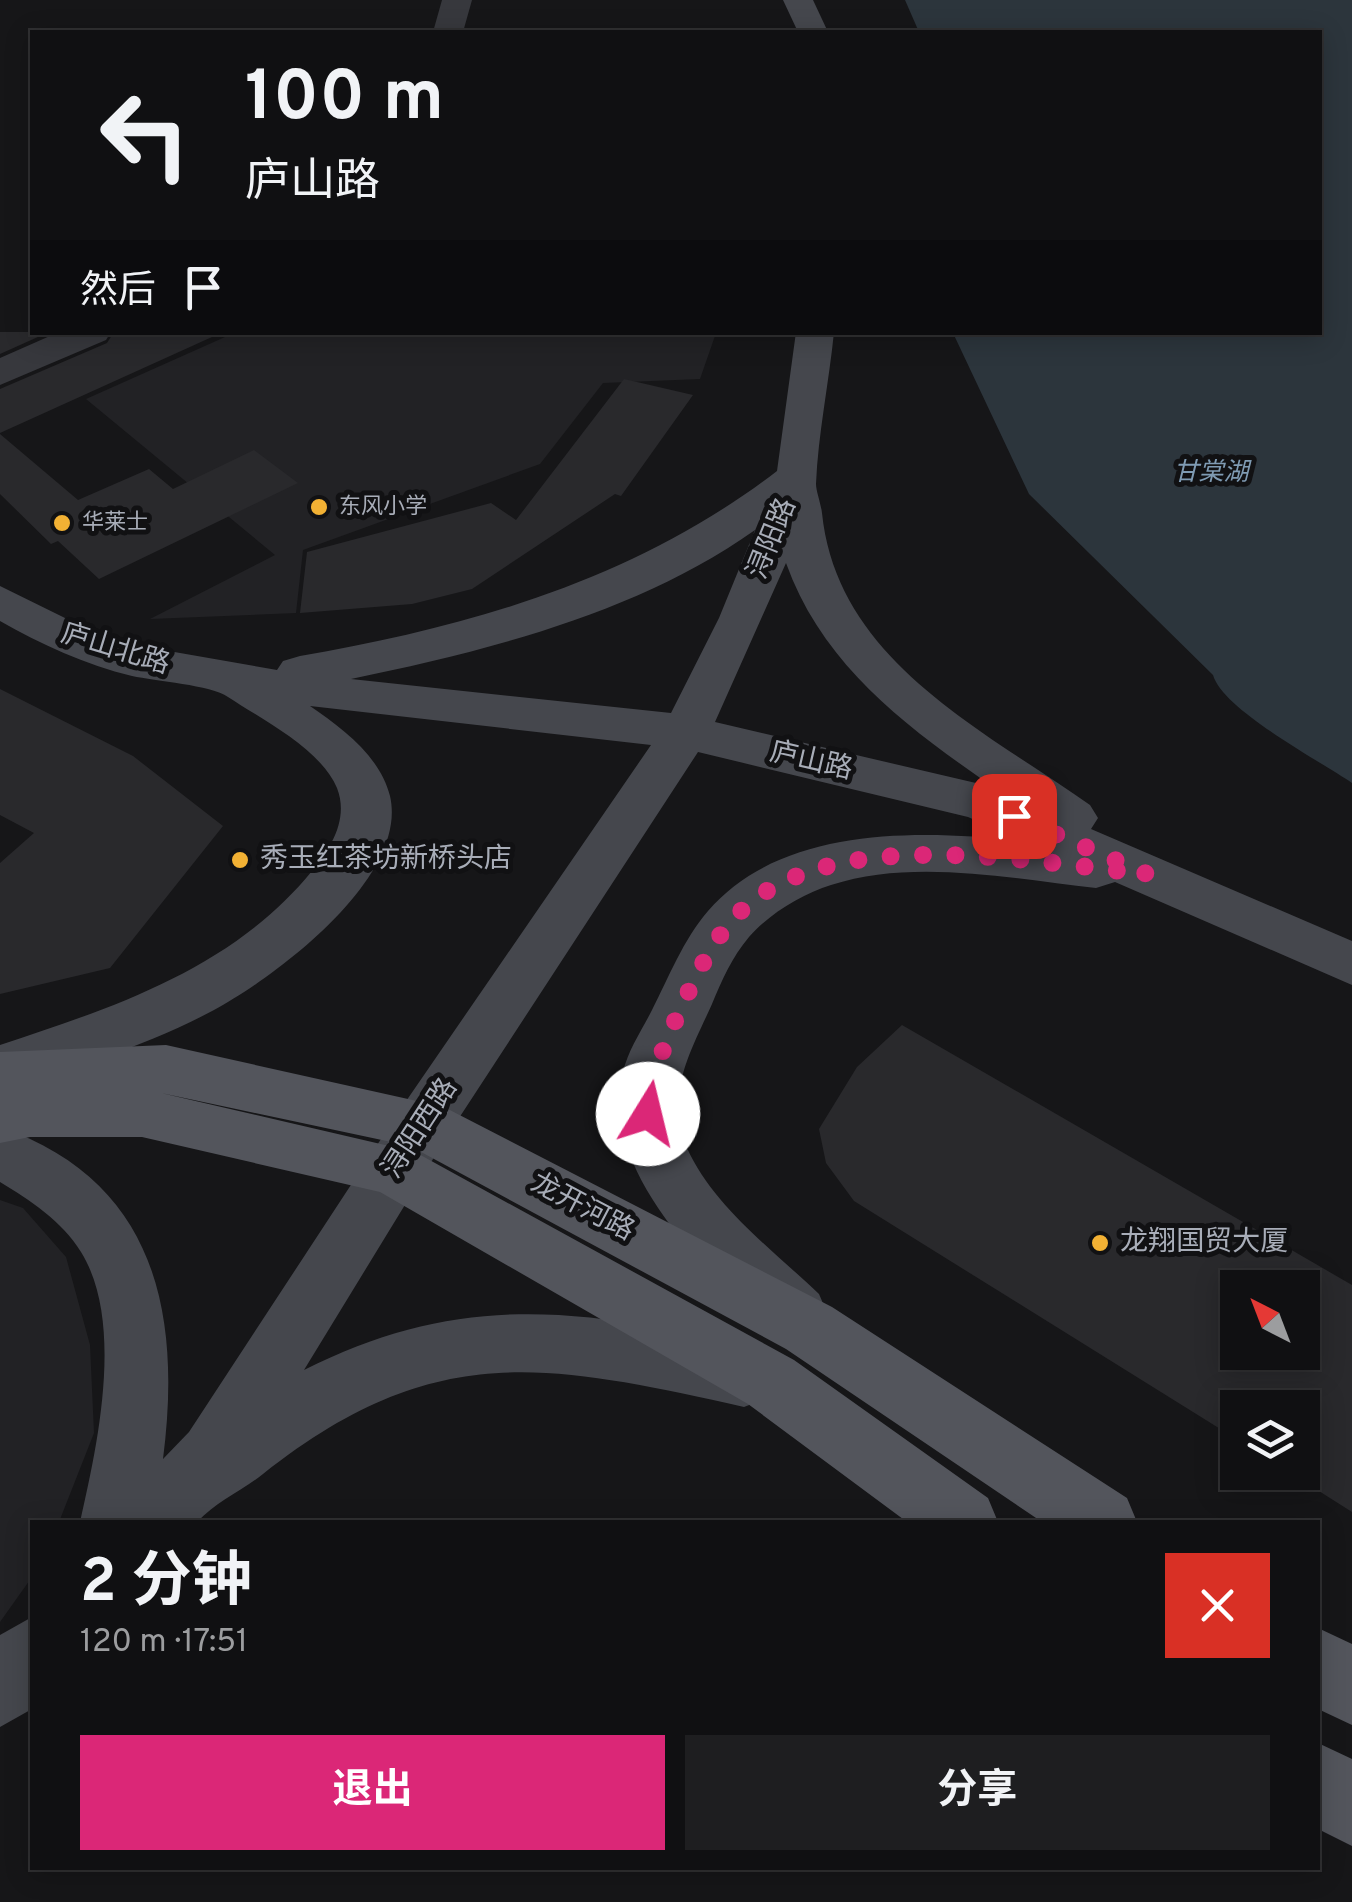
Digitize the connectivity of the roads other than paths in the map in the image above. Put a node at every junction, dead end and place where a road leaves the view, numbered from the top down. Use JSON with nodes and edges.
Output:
{"nodes":[{"id":1,"x":457,"y":0,"type":"edge"},
{"id":2,"x":798,"y":0,"type":"edge"},
{"id":3,"x":449,"y":30,"type":"edge"},
{"id":4,"x":812,"y":30,"type":"edge"},
{"id":5,"x":85,"y":335,"type":"edge"},
{"id":6,"x":815,"y":335,"type":"edge"},
{"id":7,"x":0,"y":373,"type":"edge"},
{"id":8,"x":798,"y":476,"type":"junction"},
{"id":9,"x":0,"y":601,"type":"edge"},
{"id":10,"x":238,"y":682,"type":"junction"},
{"id":11,"x":686,"y":732,"type":"junction"},
{"id":12,"x":1147,"y":874,"type":"junction"},
{"id":13,"x":1352,"y":964,"type":"edge"},
{"id":14,"x":0,"y":1073,"type":"edge"},
{"id":15,"x":0,"y":1118,"type":"edge"},
{"id":16,"x":408,"y":1147,"type":"junction"},
{"id":17,"x":0,"y":1152,"type":"edge"},
{"id":18,"x":808,"y":1328,"type":"junction"},
{"id":19,"x":771,"y":1382,"type":"junction"},
{"id":20,"x":145,"y":1516,"type":"edge"},
{"id":21,"x":961,"y":1520,"type":"edge"},
{"id":22,"x":1099,"y":1520,"type":"edge"},
{"id":23,"x":30,"y":1656,"type":"edge"},
{"id":24,"x":1320,"y":1666,"type":"edge"},
{"id":25,"x":1352,"y":1688,"type":"edge"},
{"id":26,"x":0,"y":1690,"type":"edge"},
{"id":27,"x":1320,"y":1782,"type":"edge"},
{"id":28,"x":1352,"y":1806,"type":"edge"}],
"edges":[{"from":1,"to":3,"type":"street"},
{"from":2,"to":4,"type":"main road"},
{"from":5,"to":7,"type":"street"},
{"from":6,"to":8,"type":"main road","name":"浔阳路"},
{"from":8,"to":10,"type":"main road"},
{"from":8,"to":11,"type":"main road","name":"浔阳路"},
{"from":8,"to":12,"type":"main road"},
{"from":9,"to":10,"type":"main road","name":"庐山北路"},
{"from":10,"to":11,"type":"main road","name":"庐山路"},
{"from":10,"to":14,"type":"main road"},
{"from":11,"to":12,"type":"main road","name":"庐山路"},
{"from":11,"to":16,"type":"main road","name":"浔阳西路"},
{"from":12,"to":13,"type":"main road","name":"庐山路"},
{"from":12,"to":18,"type":"main road"},
{"from":14,"to":16,"type":"main road","name":"龙开河路"},
{"from":15,"to":16,"type":"main road","name":"龙开河路"},
{"from":16,"to":18,"type":"main road","name":"龙开河路"},
{"from":16,"to":19,"type":"main road","name":"龙开河路"},
{"from":16,"to":20,"type":"main road","name":"浔阳西路"},
{"from":17,"to":20,"type":"main road"},
{"from":18,"to":22,"type":"main road","name":"龙开河路"},
{"from":19,"to":20,"type":"main road"},
{"from":19,"to":21,"type":"main road","name":"龙开河路"},
{"from":23,"to":26,"type":"main road"},
{"from":24,"to":25,"type":"main road"},
{"from":27,"to":28,"type":"main road"}]}
